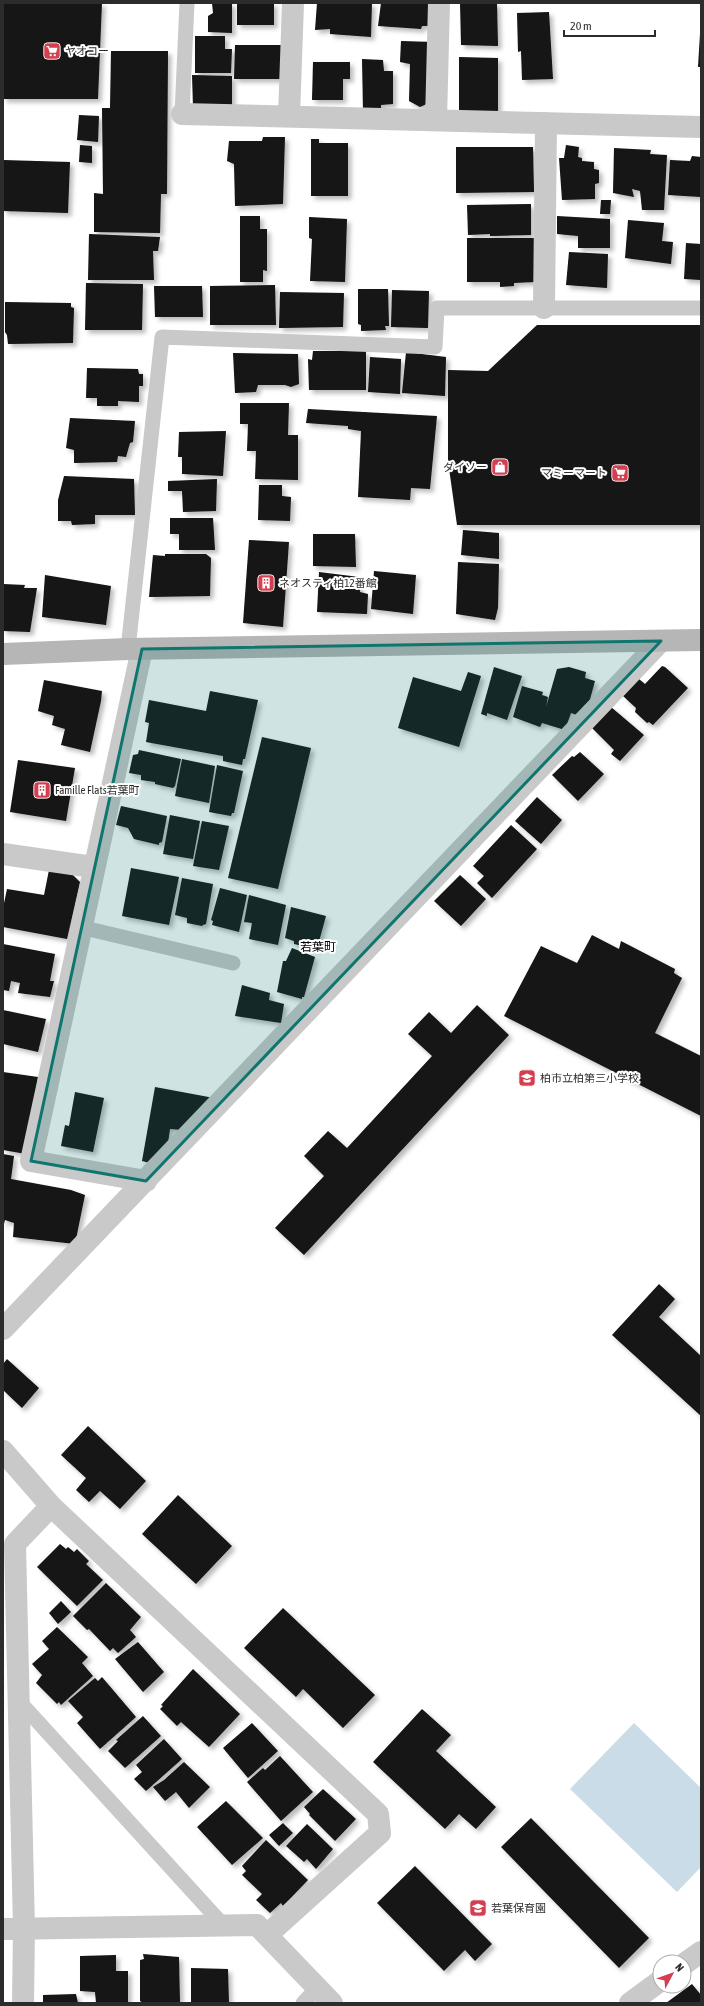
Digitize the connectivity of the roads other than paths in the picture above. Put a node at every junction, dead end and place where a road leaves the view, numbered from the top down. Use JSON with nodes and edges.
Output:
{"nodes":[{"id":1,"x":187,"y":3,"type":"edge"},
{"id":2,"x":292,"y":3,"type":"edge"},
{"id":3,"x":439,"y":3,"type":"edge"},
{"id":4,"x":182,"y":114,"type":"joint"},
{"id":5,"x":289,"y":116,"type":"junction"},
{"id":6,"x":436,"y":120,"type":"junction"},
{"id":7,"x":546,"y":123,"type":"junction"},
{"id":8,"x":701,"y":127,"type":"edge"},
{"id":9,"x":544,"y":308,"type":"junction"},
{"id":10,"x":701,"y":308,"type":"edge"},
{"id":11,"x":701,"y":640,"type":"edge"},
{"id":12,"x":661,"y":641,"type":"junction"},
{"id":13,"x":135,"y":649,"type":"junction"},
{"id":14,"x":3,"y":654,"type":"edge"},
{"id":15,"x":3,"y":854,"type":"edge"},
{"id":16,"x":93,"y":867,"type":"junction"},
{"id":17,"x":80,"y":927,"type":"junction"},
{"id":18,"x":233,"y":963,"type":"dead end"},
{"id":19,"x":146,"y":1181,"type":"junction"},
{"id":20,"x":3,"y":1329,"type":"edge"},
{"id":21,"x":3,"y":1452,"type":"edge"},
{"id":22,"x":51,"y":1506,"type":"junction"},
{"id":23,"x":18,"y":1700,"type":"junction"},
{"id":24,"x":224,"y":1926,"type":"junction"},
{"id":25,"x":13,"y":1928,"type":"edge"},
{"id":26,"x":267,"y":1935,"type":"junction"},
{"id":27,"x":701,"y":1952,"type":"edge"},
{"id":28,"x":692,"y":1958,"type":"edge"},
{"id":29,"x":652,"y":1987,"type":"edge"},
{"id":30,"x":317,"y":1998,"type":"edge"},
{"id":31,"x":23,"y":2003,"type":"edge"},
{"id":32,"x":630,"y":2003,"type":"edge"}],
"edges":[{"from":1,"to":4,"type":"lane"},
{"from":2,"to":5,"type":"street"},
{"from":3,"to":6,"type":"street"},
{"from":4,"to":5,"type":"street"},
{"from":5,"to":6,"type":"street"},
{"from":6,"to":7,"type":"street"},
{"from":7,"to":8,"type":"street"},
{"from":7,"to":9,"type":"street"},
{"from":9,"to":10,"type":"lane"},
{"from":9,"to":13,"type":"lane"},
{"from":11,"to":12,"type":"street"},
{"from":12,"to":13,"type":"street"},
{"from":12,"to":19,"type":"street"},
{"from":13,"to":14,"type":"street"},
{"from":13,"to":16,"type":"street"},
{"from":15,"to":16,"type":"street"},
{"from":16,"to":17,"type":"street"},
{"from":17,"to":18,"type":"lane"},
{"from":17,"to":19,"type":"street"},
{"from":19,"to":20,"type":"street"},
{"from":21,"to":22,"type":"street"},
{"from":22,"to":23,"type":"street"},
{"from":22,"to":26,"type":"street"},
{"from":23,"to":24,"type":"lane"},
{"from":23,"to":25,"type":"street"},
{"from":24,"to":25,"type":"street"},
{"from":24,"to":26,"type":"street"},
{"from":25,"to":31,"type":"street"},
{"from":26,"to":30,"type":"street"},
{"from":27,"to":28,"type":"street"},
{"from":29,"to":32,"type":"street"}]}
